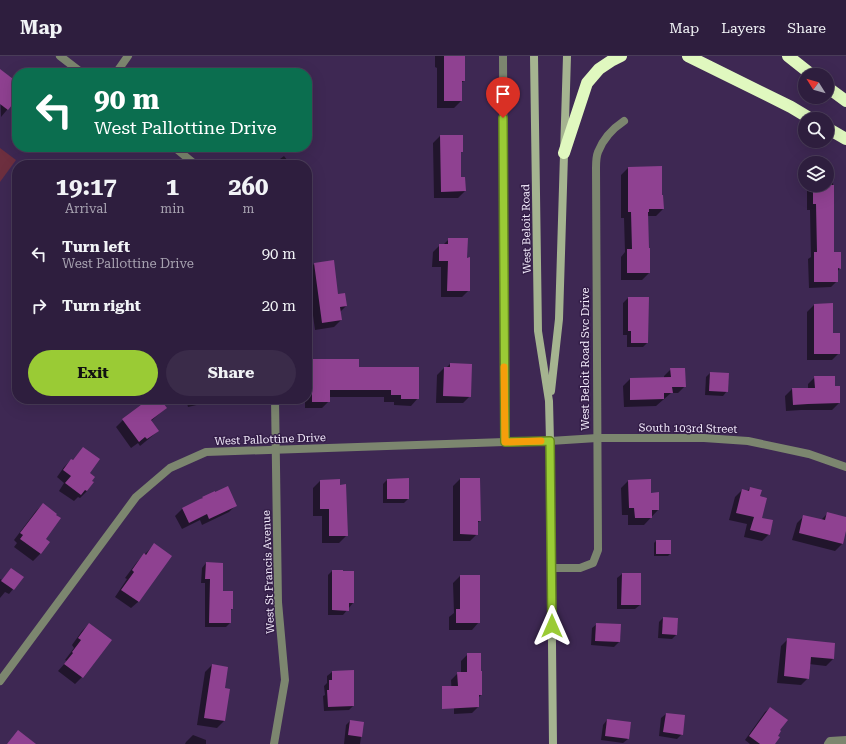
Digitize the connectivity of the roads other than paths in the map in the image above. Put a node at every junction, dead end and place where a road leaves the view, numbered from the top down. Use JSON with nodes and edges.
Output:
{"nodes":[{"id":1,"x":60,"y":56,"type":"edge"},
{"id":2,"x":128,"y":56,"type":"edge"},
{"id":3,"x":503,"y":56,"type":"edge"},
{"id":4,"x":534,"y":56,"type":"edge"},
{"id":5,"x":567,"y":56,"type":"edge"},
{"id":6,"x":621,"y":56,"type":"edge"},
{"id":7,"x":688,"y":56,"type":"edge"},
{"id":8,"x":788,"y":56,"type":"edge"},
{"id":9,"x":76,"y":68,"type":"edge"},
{"id":10,"x":120,"y":68,"type":"edge"},
{"id":11,"x":803,"y":68,"type":"edge"},
{"id":12,"x":834,"y":93,"type":"edge"},
{"id":13,"x":846,"y":102,"type":"edge"},
{"id":14,"x":799,"y":112,"type":"edge"},
{"id":15,"x":624,"y":122,"type":"dead end"},
{"id":16,"x":834,"y":132,"type":"edge"},
{"id":17,"x":846,"y":139,"type":"edge"},
{"id":18,"x":180,"y":152,"type":"edge"},
{"id":19,"x":564,"y":153,"type":"junction"},
{"id":20,"x":190,"y":160,"type":"edge"},
{"id":21,"x":549,"y":401,"type":"junction"},
{"id":22,"x":275,"y":404,"type":"edge"},
{"id":23,"x":597,"y":438,"type":"junction"},
{"id":24,"x":550,"y":441,"type":"junction"},
{"id":25,"x":505,"y":442,"type":"junction"},
{"id":26,"x":275,"y":450,"type":"junction"},
{"id":27,"x":846,"y":467,"type":"edge"},
{"id":28,"x":552,"y":568,"type":"junction"},
{"id":29,"x":0,"y":681,"type":"edge"},
{"id":30,"x":846,"y":740,"type":"edge"},
{"id":31,"x":274,"y":744,"type":"edge"},
{"id":32,"x":553,"y":744,"type":"edge"},
{"id":33,"x":828,"y":744,"type":"edge"}],
"edges":[{"from":1,"to":9,"type":"street"},
{"from":2,"to":10,"type":"street"},
{"from":3,"to":25,"type":"street"},
{"from":4,"to":21,"type":"main road","name":"West Beloit Road"},
{"from":5,"to":19,"type":"main road","name":"West Beloit Road"},
{"from":6,"to":19,"type":"highway"},
{"from":7,"to":14,"type":"highway"},
{"from":8,"to":11,"type":"highway"},
{"from":12,"to":13,"type":"highway"},
{"from":15,"to":23,"type":"street","name":"West Beloit Road Svc Drive"},
{"from":16,"to":17,"type":"highway"},
{"from":18,"to":20,"type":"street"},
{"from":19,"to":21,"type":"main road","name":"West Beloit Road"},
{"from":21,"to":24,"type":"main road","name":"West Beloit Road"},
{"from":22,"to":26,"type":"street","name":"West St Francis Avenue"},
{"from":23,"to":24,"type":"street","name":"South 103rd Street"},
{"from":23,"to":27,"type":"street","name":"South 103rd Street"},
{"from":23,"to":28,"type":"street","name":"West Beloit Road Svc Drive"},
{"from":24,"to":25,"type":"street","name":"West Pallottine Drive"},
{"from":24,"to":28,"type":"main road","name":"West Beloit Road"},
{"from":25,"to":26,"type":"street","name":"West Pallottine Drive"},
{"from":26,"to":29,"type":"street","name":"West Pallottine Drive"},
{"from":26,"to":31,"type":"street","name":"West St Francis Avenue"},
{"from":28,"to":32,"type":"main road","name":"West Beloit Road"},
{"from":30,"to":33,"type":"street"}]}
